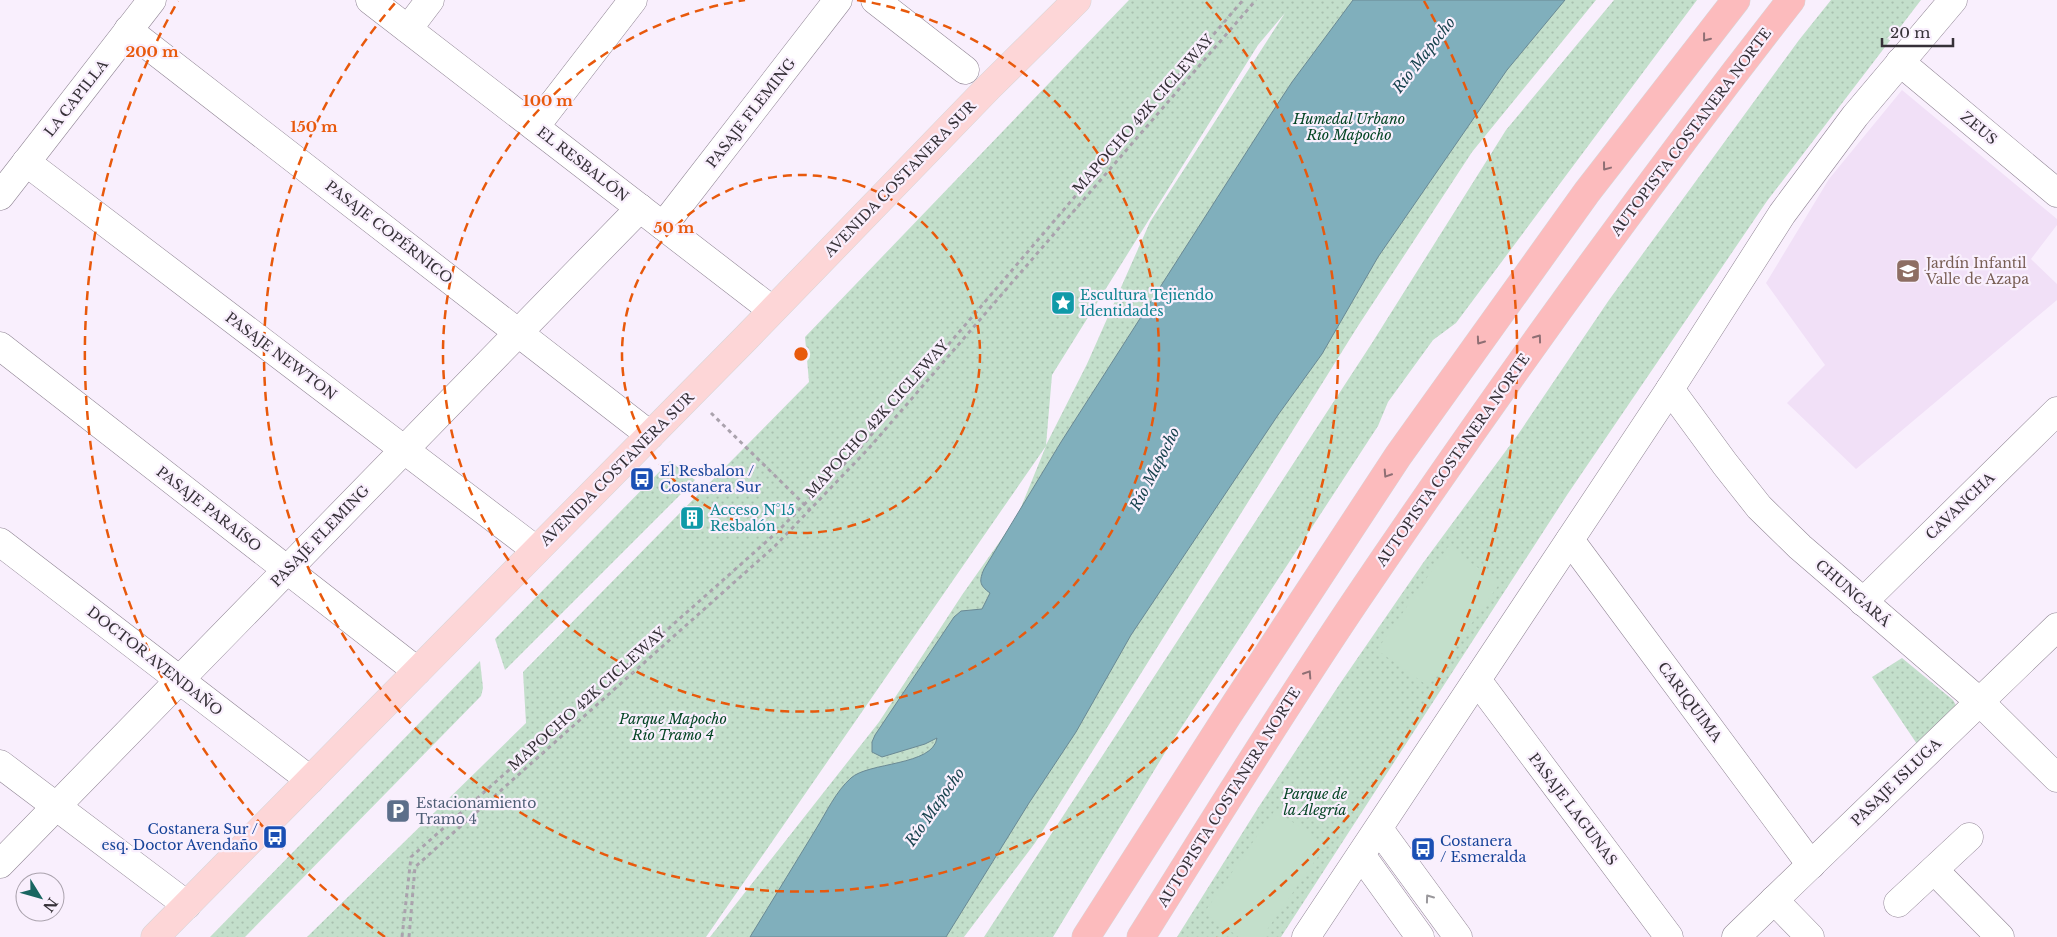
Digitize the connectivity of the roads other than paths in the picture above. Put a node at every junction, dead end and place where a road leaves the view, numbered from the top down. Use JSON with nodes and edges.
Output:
{"nodes":[{"id":1,"x":152,"y":0,"type":"edge"},
{"id":2,"x":370,"y":0,"type":"edge"},
{"id":3,"x":430,"y":0,"type":"edge"},
{"id":4,"x":633,"y":0,"type":"edge"},
{"id":5,"x":838,"y":0,"type":"edge"},
{"id":6,"x":875,"y":0,"type":"edge"},
{"id":7,"x":1077,"y":0,"type":"edge"},
{"id":8,"x":1736,"y":0,"type":"edge"},
{"id":9,"x":1791,"y":0,"type":"edge"},
{"id":10,"x":1953,"y":0,"type":"edge"},
{"id":11,"x":408,"y":29,"type":"junction"},
{"id":12,"x":128,"y":30,"type":"junction"},
{"id":13,"x":1900,"y":62,"type":"junction"},
{"id":14,"x":965,"y":70,"type":"dead end"},
{"id":15,"x":535,"y":127,"type":"junction"},
{"id":16,"x":26,"y":162,"type":"junction"},
{"id":17,"x":2056,"y":190,"type":"edge"},
{"id":18,"x":0,"y":196,"type":"edge"},
{"id":19,"x":640,"y":208,"type":"junction"},
{"id":20,"x":663,"y":226,"type":"junction"},
{"id":21,"x":772,"y":310,"type":"junction"},
{"id":22,"x":518,"y":332,"type":"junction"},
{"id":23,"x":0,"y":346,"type":"edge"},
{"id":24,"x":1670,"y":389,"type":"junction"},
{"id":25,"x":2057,"y":411,"type":"edge"},
{"id":26,"x":650,"y":435,"type":"junction"},
{"id":27,"x":404,"y":450,"type":"junction"},
{"id":28,"x":1570,"y":540,"type":"junction"},
{"id":29,"x":0,"y":542,"type":"edge"},
{"id":30,"x":536,"y":550,"type":"junction"},
{"id":31,"x":287,"y":570,"type":"junction"},
{"id":32,"x":1863,"y":602,"type":"junction"},
{"id":33,"x":2057,"y":627,"type":"edge"},
{"id":34,"x":417,"y":671,"type":"junction"},
{"id":35,"x":179,"y":680,"type":"junction"},
{"id":36,"x":1477,"y":680,"type":"junction"},
{"id":37,"x":1980,"y":702,"type":"junction"},
{"id":38,"x":0,"y":764,"type":"edge"},
{"id":39,"x":2057,"y":778,"type":"edge"},
{"id":40,"x":310,"y":780,"type":"junction"},
{"id":41,"x":56,"y":807,"type":"junction"},
{"id":42,"x":1379,"y":829,"type":"junction"},
{"id":43,"x":1969,"y":837,"type":"dead end"},
{"id":44,"x":1361,"y":855,"type":"junction"},
{"id":45,"x":0,"y":864,"type":"edge"},
{"id":46,"x":1811,"y":865,"type":"junction"},
{"id":47,"x":1934,"y":870,"type":"junction"},
{"id":48,"x":1774,"y":900,"type":"junction"},
{"id":49,"x":1898,"y":903,"type":"dead end"},
{"id":50,"x":187,"y":905,"type":"junction"},
{"id":51,"x":155,"y":937,"type":"edge"},
{"id":52,"x":1086,"y":937,"type":"edge"},
{"id":53,"x":1140,"y":937,"type":"edge"},
{"id":54,"x":1306,"y":937,"type":"edge"},
{"id":55,"x":1420,"y":937,"type":"edge"},
{"id":56,"x":1458,"y":937,"type":"edge"},
{"id":57,"x":1669,"y":937,"type":"edge"},
{"id":58,"x":1736,"y":937,"type":"edge"},
{"id":59,"x":1810,"y":937,"type":"edge"},
{"id":60,"x":2000,"y":937,"type":"edge"}],
"edges":[{"from":1,"to":12,"type":"street","name":"LA CAPILLA"},
{"from":2,"to":11,"type":"street","name":"EL RESBALÓN"},
{"from":3,"to":11,"type":"street"},
{"from":4,"to":15,"type":"street"},
{"from":5,"to":20,"type":"street","name":"PASAJE FLEMING"},
{"from":6,"to":14,"type":"street"},
{"from":7,"to":21,"type":"main road","name":"AVENIDA COSTANERA SUR"},
{"from":8,"to":52,"type":"highway","one_way":true},
{"from":53,"to":9,"type":"highway","name":"AUTOPISTA COSTANERA NORTE","one_way":true},
{"from":10,"to":13,"type":"street"},
{"from":11,"to":15,"type":"street","name":"EL RESBALÓN"},
{"from":12,"to":16,"type":"street","name":"LA CAPILLA"},
{"from":12,"to":22,"type":"street","name":"PASAJE COPÉRNICO"},
{"from":13,"to":17,"type":"street","name":"ZEUS"},
{"from":13,"to":24,"type":"street"},
{"from":15,"to":19,"type":"street","name":"EL RESBALÓN"},
{"from":16,"to":18,"type":"street","name":"LA CAPILLA"},
{"from":16,"to":27,"type":"street","name":"PASAJE NEWTON"},
{"from":19,"to":20,"type":"street","name":"EL RESBALÓN"},
{"from":19,"to":22,"type":"street","name":"PASAJE FLEMING"},
{"from":20,"to":21,"type":"street","name":"EL RESBALÓN"},
{"from":21,"to":26,"type":"main road","name":"AVENIDA COSTANERA SUR"},
{"from":22,"to":26,"type":"street","name":"PASAJE COPÉRNICO"},
{"from":22,"to":27,"type":"street","name":"PASAJE FLEMING"},
{"from":23,"to":31,"type":"street","name":"PASAJE PARAÍSO"},
{"from":24,"to":28,"type":"street"},
{"from":24,"to":32,"type":"street","name":"CHUNGARÁ"},
{"from":25,"to":32,"type":"street","name":"CAVANCHA"},
{"from":26,"to":30,"type":"main road","name":"AVENIDA COSTANERA SUR"},
{"from":27,"to":30,"type":"street","name":"PASAJE NEWTON"},
{"from":27,"to":31,"type":"street","name":"PASAJE FLEMING"},
{"from":28,"to":36,"type":"street"},
{"from":28,"to":46,"type":"street","name":"CARIQUIMA"},
{"from":29,"to":35,"type":"street","name":"DOCTOR AVENDAÑO"},
{"from":30,"to":34,"type":"main road","name":"AVENIDA COSTANERA SUR"},
{"from":31,"to":34,"type":"street","name":"PASAJE PARAÍSO"},
{"from":31,"to":35,"type":"street","name":"PASAJE FLEMING"},
{"from":32,"to":37,"type":"street","name":"CHUNGARÁ"},
{"from":33,"to":37,"type":"street","name":"PASAJE ISLUGA"},
{"from":34,"to":40,"type":"main road","name":"AVENIDA COSTANERA SUR"},
{"from":35,"to":40,"type":"street","name":"DOCTOR AVENDAÑO"},
{"from":35,"to":41,"type":"street","name":"PASAJE FLEMING"},
{"from":36,"to":42,"type":"street"},
{"from":36,"to":57,"type":"street","name":"PASAJE LAGUNAS"},
{"from":37,"to":39,"type":"street","name":"CHUNGARÁ"},
{"from":37,"to":46,"type":"street","name":"PASAJE ISLUGA"},
{"from":38,"to":41,"type":"street"},
{"from":40,"to":50,"type":"main road","name":"AVENIDA COSTANERA SUR"},
{"from":41,"to":45,"type":"street","name":"PASAJE FLEMING"},
{"from":41,"to":50,"type":"street"},
{"from":42,"to":44,"type":"street"},
{"from":56,"to":42,"type":"street","one_way":true},
{"from":43,"to":47,"type":"street"},
{"from":44,"to":54,"type":"street"},
{"from":44,"to":55,"type":"street"},
{"from":46,"to":48,"type":"street","name":"PASAJE ISLUGA"},
{"from":47,"to":49,"type":"street"},
{"from":47,"to":60,"type":"street"},
{"from":48,"to":58,"type":"street","name":"PASAJE ISLUGA"},
{"from":48,"to":59,"type":"street"},
{"from":50,"to":51,"type":"main road","name":"AVENIDA COSTANERA SUR"}]}
